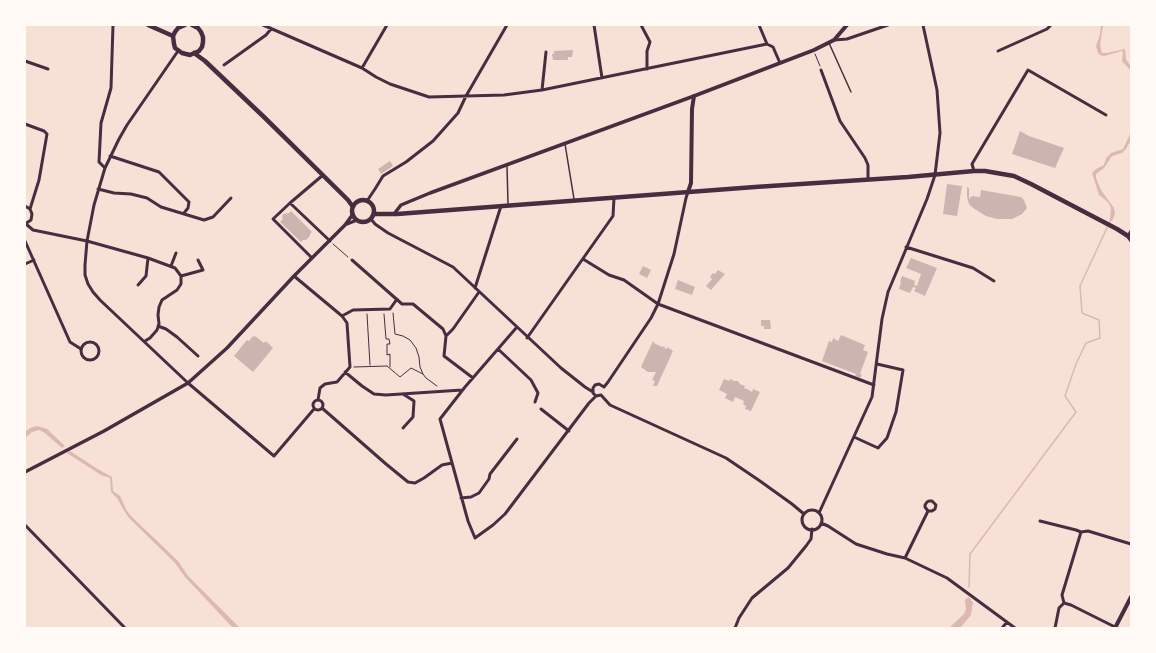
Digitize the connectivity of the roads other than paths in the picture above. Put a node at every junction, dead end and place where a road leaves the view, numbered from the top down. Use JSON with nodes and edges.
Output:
{"nodes":[{"id":1,"x":113,"y":25,"type":"edge"},
{"id":2,"x":148,"y":25,"type":"edge"},
{"id":3,"x":185,"y":25,"type":"edge"},
{"id":4,"x":192,"y":25,"type":"edge"},
{"id":5,"x":263,"y":25,"type":"edge"},
{"id":6,"x":387,"y":25,"type":"edge"},
{"id":7,"x":507,"y":25,"type":"edge"},
{"id":8,"x":594,"y":25,"type":"edge"},
{"id":9,"x":641,"y":25,"type":"edge"},
{"id":10,"x":758,"y":25,"type":"edge"},
{"id":11,"x":847,"y":25,"type":"edge"},
{"id":12,"x":888,"y":25,"type":"edge"},
{"id":13,"x":923,"y":25,"type":"edge"},
{"id":14,"x":1051,"y":25,"type":"edge"},
{"id":15,"x":199,"y":27,"type":"edge"},
{"id":16,"x":271,"y":27,"type":"edge"},
{"id":17,"x":173,"y":36,"type":"junction"},
{"id":18,"x":834,"y":40,"type":"junction"},
{"id":19,"x":829,"y":43,"type":"junction"},
{"id":20,"x":767,"y":44,"type":"junction"},
{"id":21,"x":178,"y":51,"type":"junction"},
{"id":22,"x":998,"y":51,"type":"dead end"},
{"id":23,"x":546,"y":52,"type":"dead end"},
{"id":24,"x":194,"y":54,"type":"junction"},
{"id":25,"x":25,"y":61,"type":"edge"},
{"id":26,"x":780,"y":63,"type":"junction"},
{"id":27,"x":224,"y":65,"type":"dead end"},
{"id":28,"x":362,"y":68,"type":"junction"},
{"id":29,"x":48,"y":69,"type":"dead end"},
{"id":30,"x":647,"y":69,"type":"junction"},
{"id":31,"x":821,"y":70,"type":"road end"},
{"id":32,"x":602,"y":78,"type":"junction"},
{"id":33,"x":542,"y":90,"type":"junction"},
{"id":34,"x":851,"y":92,"type":"dead end"},
{"id":35,"x":466,"y":96,"type":"junction"},
{"id":36,"x":694,"y":96,"type":"junction"},
{"id":37,"x":1106,"y":115,"type":"dead end"},
{"id":38,"x":25,"y":124,"type":"edge"},
{"id":39,"x":565,"y":144,"type":"junction"},
{"id":40,"x":110,"y":156,"type":"junction"},
{"id":41,"x":507,"y":165,"type":"junction"},
{"id":42,"x":105,"y":168,"type":"junction"},
{"id":43,"x":974,"y":171,"type":"junction"},
{"id":44,"x":323,"y":175,"type":"junction"},
{"id":45,"x":935,"y":175,"type":"junction"},
{"id":46,"x":868,"y":179,"type":"junction"},
{"id":47,"x":98,"y":189,"type":"junction"},
{"id":48,"x":688,"y":192,"type":"junction"},
{"id":49,"x":231,"y":198,"type":"dead end"},
{"id":50,"x":614,"y":198,"type":"junction"},
{"id":51,"x":574,"y":200,"type":"junction"},
{"id":52,"x":367,"y":201,"type":"junction"},
{"id":53,"x":290,"y":203,"type":"junction"},
{"id":54,"x":25,"y":206,"type":"edge"},
{"id":55,"x":501,"y":206,"type":"junction"},
{"id":56,"x":508,"y":206,"type":"junction"},
{"id":57,"x":353,"y":207,"type":"junction"},
{"id":58,"x":30,"y":209,"type":"junction"},
{"id":59,"x":184,"y":213,"type":"junction"},
{"id":60,"x":352,"y":214,"type":"junction"},
{"id":61,"x":374,"y":214,"type":"junction"},
{"id":62,"x":395,"y":214,"type":"junction"},
{"id":63,"x":371,"y":219,"type":"junction"},
{"id":64,"x":357,"y":220,"type":"junction"},
{"id":65,"x":26,"y":224,"type":"edge"},
{"id":66,"x":346,"y":224,"type":"junction"},
{"id":67,"x":1131,"y":231,"type":"edge"},
{"id":68,"x":1129,"y":238,"type":"edge"},
{"id":69,"x":25,"y":241,"type":"edge"},
{"id":70,"x":87,"y":241,"type":"junction"},
{"id":71,"x":330,"y":241,"type":"junction"},
{"id":72,"x":906,"y":247,"type":"junction"},
{"id":73,"x":176,"y":253,"type":"dead end"},
{"id":74,"x":148,"y":258,"type":"junction"},
{"id":75,"x":312,"y":258,"type":"junction"},
{"id":76,"x":583,"y":259,"type":"junction"},
{"id":77,"x":34,"y":260,"type":"junction"},
{"id":78,"x":198,"y":260,"type":"dead end"},
{"id":79,"x":352,"y":260,"type":"road end"},
{"id":80,"x":25,"y":264,"type":"edge"},
{"id":81,"x":171,"y":266,"type":"junction"},
{"id":82,"x":181,"y":276,"type":"junction"},
{"id":83,"x":294,"y":276,"type":"junction"},
{"id":84,"x":994,"y":281,"type":"dead end"},
{"id":85,"x":138,"y":285,"type":"dead end"},
{"id":86,"x":475,"y":288,"type":"junction"},
{"id":87,"x":479,"y":292,"type":"junction"},
{"id":88,"x":397,"y":299,"type":"junction"},
{"id":89,"x":658,"y":304,"type":"junction"},
{"id":90,"x":342,"y":316,"type":"junction"},
{"id":91,"x":158,"y":326,"type":"junction"},
{"id":92,"x":517,"y":327,"type":"junction"},
{"id":93,"x":446,"y":336,"type":"junction"},
{"id":94,"x":527,"y":338,"type":"junction"},
{"id":95,"x":144,"y":341,"type":"junction"},
{"id":96,"x":81,"y":349,"type":"junction"},
{"id":97,"x":498,"y":349,"type":"junction"},
{"id":98,"x":198,"y":356,"type":"dead end"},
{"id":99,"x":877,"y":364,"type":"junction"},
{"id":100,"x":346,"y":372,"type":"junction"},
{"id":101,"x":473,"y":378,"type":"junction"},
{"id":102,"x":188,"y":383,"type":"junction"},
{"id":103,"x":874,"y":385,"type":"junction"},
{"id":104,"x":462,"y":390,"type":"junction"},
{"id":105,"x":604,"y":391,"type":"junction"},
{"id":106,"x":593,"y":392,"type":"junction"},
{"id":107,"x":403,"y":394,"type":"junction"},
{"id":108,"x":596,"y":396,"type":"junction"},
{"id":109,"x":318,"y":400,"type":"junction"},
{"id":110,"x":535,"y":402,"type":"dead end"},
{"id":111,"x":322,"y":408,"type":"junction"},
{"id":112,"x":541,"y":408,"type":"dead end"},
{"id":113,"x":314,"y":409,"type":"junction"},
{"id":114,"x":403,"y":428,"type":"dead end"},
{"id":115,"x":569,"y":431,"type":"junction"},
{"id":116,"x":854,"y":437,"type":"junction"},
{"id":117,"x":517,"y":439,"type":"dead end"},
{"id":118,"x":452,"y":463,"type":"junction"},
{"id":119,"x":25,"y":472,"type":"edge"},
{"id":120,"x":461,"y":498,"type":"junction"},
{"id":121,"x":928,"y":511,"type":"dead end"},
{"id":122,"x":819,"y":513,"type":"junction"},
{"id":123,"x":804,"y":514,"type":"junction"},
{"id":124,"x":1040,"y":521,"type":"dead end"},
{"id":125,"x":821,"y":523,"type":"junction"},
{"id":126,"x":25,"y":525,"type":"edge"},
{"id":127,"x":812,"y":529,"type":"junction"},
{"id":128,"x":1081,"y":532,"type":"junction"},
{"id":129,"x":1131,"y":544,"type":"edge"},
{"id":130,"x":905,"y":558,"type":"junction"},
{"id":131,"x":1131,"y":597,"type":"edge"},
{"id":132,"x":1064,"y":604,"type":"junction"},
{"id":133,"x":1007,"y":622,"type":"junction"},
{"id":134,"x":125,"y":628,"type":"edge"},
{"id":135,"x":735,"y":628,"type":"edge"},
{"id":136,"x":1002,"y":628,"type":"edge"},
{"id":137,"x":1015,"y":628,"type":"edge"},
{"id":138,"x":1055,"y":628,"type":"edge"},
{"id":139,"x":1115,"y":628,"type":"edge"}],
"edges":[{"from":1,"to":42,"type":"street"},
{"from":2,"to":17,"type":"main road"},
{"from":3,"to":17,"type":"main road"},
{"from":4,"to":15,"type":"main road"},
{"from":5,"to":16,"type":"street"},
{"from":6,"to":28,"type":"street"},
{"from":7,"to":35,"type":"street"},
{"from":8,"to":32,"type":"street"},
{"from":9,"to":30,"type":"street"},
{"from":10,"to":20,"type":"street"},
{"from":11,"to":18,"type":"main road"},
{"from":12,"to":18,"type":"street"},
{"from":13,"to":45,"type":"street"},
{"from":14,"to":22,"type":"street"},
{"from":15,"to":24,"type":"main road"},
{"from":16,"to":27,"type":"street"},
{"from":16,"to":28,"type":"street"},
{"from":17,"to":21,"type":"main road"},
{"from":18,"to":19,"type":"main road"},
{"from":19,"to":26,"type":"main road"},
{"from":19,"to":34,"type":"lane"},
{"from":20,"to":26,"type":"street"},
{"from":20,"to":30,"type":"street"},
{"from":21,"to":24,"type":"main road"},
{"from":21,"to":40,"type":"street"},
{"from":23,"to":33,"type":"street"},
{"from":24,"to":44,"type":"main road"},
{"from":25,"to":29,"type":"street"},
{"from":26,"to":36,"type":"main road"},
{"from":28,"to":35,"type":"street"},
{"from":30,"to":32,"type":"street"},
{"from":31,"to":46,"type":"street"},
{"from":32,"to":33,"type":"street"},
{"from":33,"to":35,"type":"street"},
{"from":35,"to":52,"type":"street"},
{"from":36,"to":39,"type":"street"},
{"from":36,"to":48,"type":"main road"},
{"from":37,"to":43,"type":"street"},
{"from":38,"to":58,"type":"street"},
{"from":39,"to":41,"type":"street"},
{"from":39,"to":51,"type":"lane"},
{"from":40,"to":42,"type":"street"},
{"from":40,"to":59,"type":"street"},
{"from":41,"to":56,"type":"lane"},
{"from":41,"to":62,"type":"street"},
{"from":42,"to":47,"type":"street"},
{"from":43,"to":45,"type":"main road"},
{"from":43,"to":68,"type":"main road"},
{"from":44,"to":53,"type":"street"},
{"from":44,"to":57,"type":"main road"},
{"from":45,"to":46,"type":"main road"},
{"from":45,"to":72,"type":"street"},
{"from":46,"to":48,"type":"main road"},
{"from":47,"to":59,"type":"street"},
{"from":47,"to":70,"type":"street"},
{"from":48,"to":50,"type":"main road"},
{"from":48,"to":89,"type":"street"},
{"from":49,"to":59,"type":"street"},
{"from":50,"to":51,"type":"main road"},
{"from":50,"to":76,"type":"street"},
{"from":51,"to":56,"type":"main road"},
{"from":52,"to":57,"type":"main road"},
{"from":52,"to":61,"type":"main road"},
{"from":53,"to":71,"type":"street"},
{"from":53,"to":75,"type":"street"},
{"from":54,"to":58,"type":"street"},
{"from":55,"to":56,"type":"main road"},
{"from":55,"to":62,"type":"main road"},
{"from":55,"to":86,"type":"street"},
{"from":57,"to":60,"type":"main road"},
{"from":58,"to":65,"type":"street"},
{"from":60,"to":64,"type":"main road"},
{"from":60,"to":66,"type":"street"},
{"from":61,"to":62,"type":"main road"},
{"from":61,"to":63,"type":"main road"},
{"from":63,"to":64,"type":"main road"},
{"from":63,"to":86,"type":"street"},
{"from":64,"to":66,"type":"street"},
{"from":65,"to":70,"type":"street"},
{"from":66,"to":71,"type":"street"},
{"from":67,"to":68,"type":"street"},
{"from":69,"to":77,"type":"street"},
{"from":70,"to":74,"type":"street"},
{"from":70,"to":95,"type":"street"},
{"from":71,"to":75,"type":"street"},
{"from":72,"to":84,"type":"street"},
{"from":72,"to":99,"type":"street"},
{"from":73,"to":81,"type":"street"},
{"from":74,"to":81,"type":"street"},
{"from":74,"to":85,"type":"street"},
{"from":75,"to":83,"type":"street"},
{"from":76,"to":89,"type":"street"},
{"from":76,"to":94,"type":"street"},
{"from":77,"to":80,"type":"street"},
{"from":77,"to":96,"type":"street"},
{"from":78,"to":82,"type":"street"},
{"from":79,"to":88,"type":"street"},
{"from":81,"to":82,"type":"street"},
{"from":82,"to":91,"type":"street"},
{"from":83,"to":90,"type":"street"},
{"from":83,"to":102,"type":"street"},
{"from":86,"to":87,"type":"street"},
{"from":87,"to":92,"type":"street"},
{"from":87,"to":93,"type":"street"},
{"from":88,"to":90,"type":"street"},
{"from":88,"to":93,"type":"street"},
{"from":89,"to":103,"type":"street"},
{"from":89,"to":105,"type":"street"},
{"from":90,"to":100,"type":"street"},
{"from":91,"to":95,"type":"street"},
{"from":91,"to":98,"type":"street"},
{"from":92,"to":94,"type":"street"},
{"from":92,"to":97,"type":"street"},
{"from":93,"to":101,"type":"street"},
{"from":94,"to":106,"type":"street"},
{"from":95,"to":102,"type":"street"},
{"from":96,"to":96,"type":"street"},
{"from":97,"to":101,"type":"street"},
{"from":97,"to":110,"type":"street"},
{"from":99,"to":103,"type":"street"},
{"from":99,"to":116,"type":"street"},
{"from":100,"to":107,"type":"street"},
{"from":100,"to":109,"type":"street"},
{"from":101,"to":104,"type":"street"},
{"from":102,"to":113,"type":"street"},
{"from":102,"to":119,"type":"street"},
{"from":103,"to":116,"type":"street"},
{"from":104,"to":107,"type":"street"},
{"from":104,"to":118,"type":"street"},
{"from":105,"to":106,"type":"street"},
{"from":105,"to":108,"type":"street"},
{"from":105,"to":123,"type":"street"},
{"from":106,"to":108,"type":"street"},
{"from":107,"to":114,"type":"street"},
{"from":108,"to":115,"type":"street"},
{"from":109,"to":111,"type":"street"},
{"from":109,"to":113,"type":"street"},
{"from":111,"to":113,"type":"street"},
{"from":111,"to":118,"type":"street"},
{"from":112,"to":115,"type":"street"},
{"from":115,"to":120,"type":"street"},
{"from":116,"to":122,"type":"street"},
{"from":117,"to":120,"type":"street"},
{"from":118,"to":120,"type":"street"},
{"from":121,"to":130,"type":"street"},
{"from":122,"to":123,"type":"street"},
{"from":122,"to":125,"type":"street"},
{"from":123,"to":127,"type":"street"},
{"from":124,"to":128,"type":"street"},
{"from":125,"to":127,"type":"street"},
{"from":125,"to":130,"type":"street"},
{"from":126,"to":134,"type":"street"},
{"from":127,"to":135,"type":"street"},
{"from":128,"to":129,"type":"street"},
{"from":128,"to":132,"type":"street"},
{"from":130,"to":133,"type":"street"},
{"from":131,"to":139,"type":"main road"},
{"from":132,"to":138,"type":"street"},
{"from":132,"to":139,"type":"street"},
{"from":133,"to":136,"type":"street"},
{"from":133,"to":137,"type":"street"}]}
